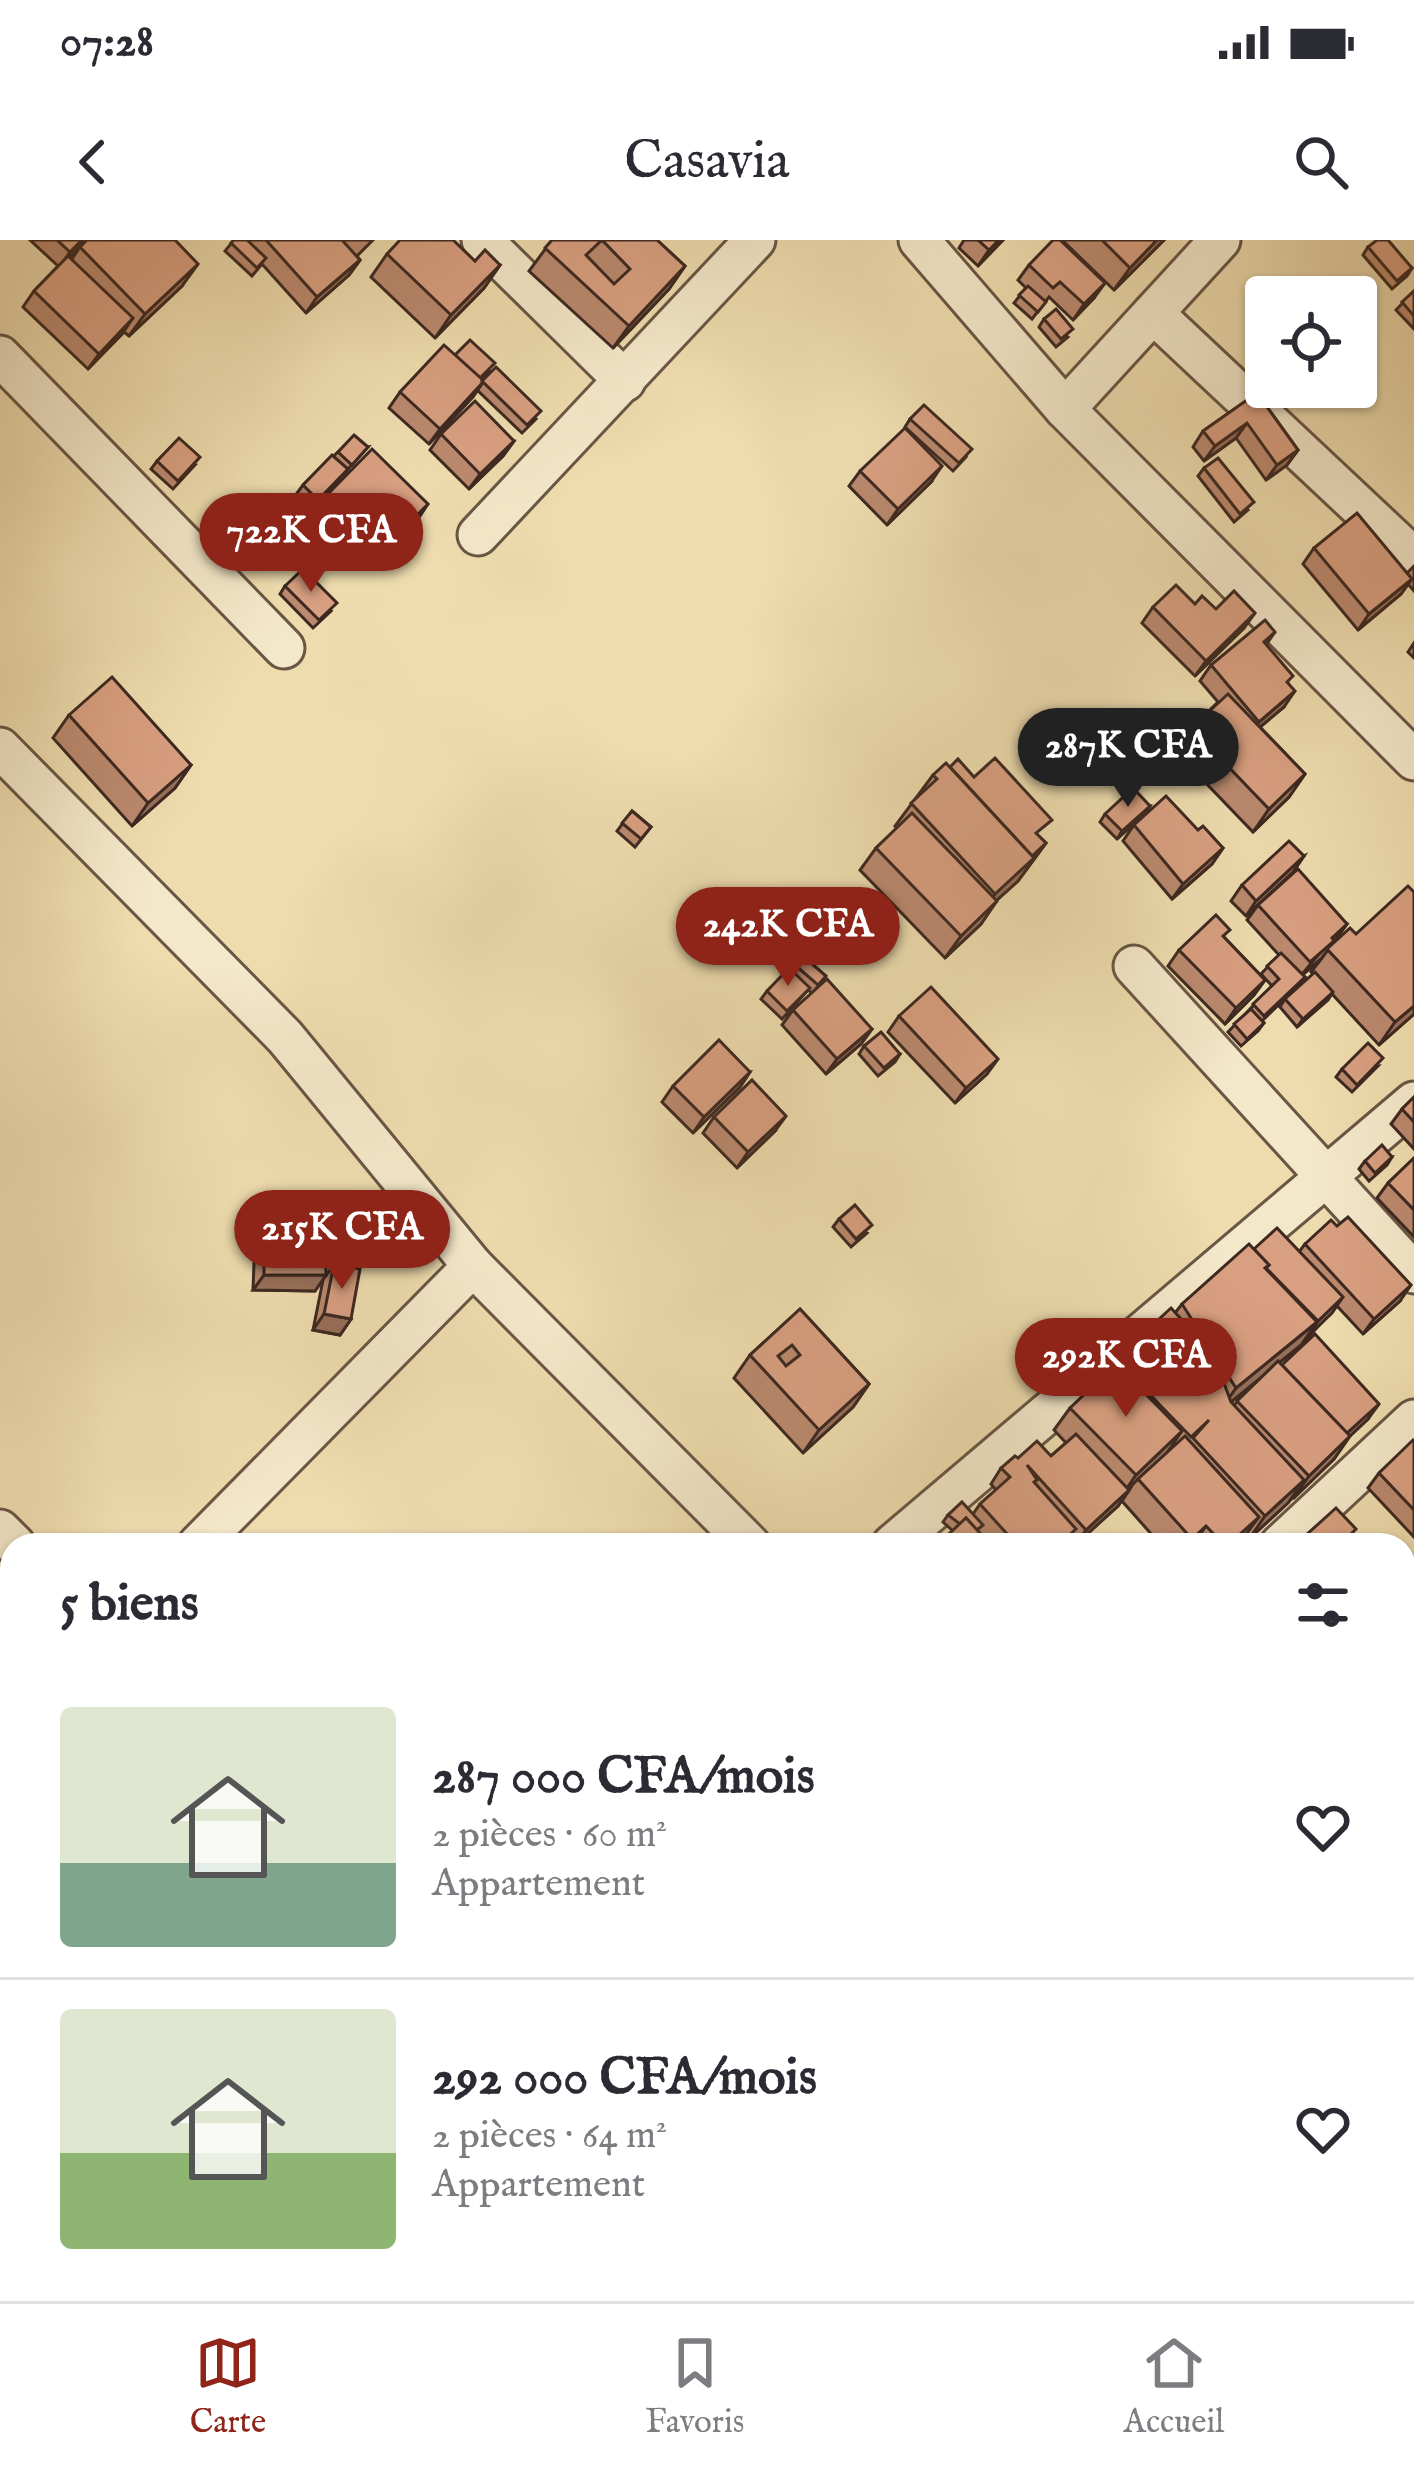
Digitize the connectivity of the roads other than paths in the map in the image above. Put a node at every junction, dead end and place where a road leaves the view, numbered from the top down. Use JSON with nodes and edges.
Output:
{"nodes":[{"id":1,"x":482,"y":240,"type":"edge"},
{"id":2,"x":755,"y":240,"type":"edge"},
{"id":3,"x":919,"y":240,"type":"edge"},
{"id":4,"x":1220,"y":240,"type":"edge"},
{"id":5,"x":1153,"y":313,"type":"junction"},
{"id":6,"x":0,"y":356,"type":"edge"},
{"id":7,"x":625,"y":381,"type":"junction"},
{"id":8,"x":1065,"y":409,"type":"junction"},
{"id":9,"x":478,"y":535,"type":"dead end"},
{"id":10,"x":1414,"y":558,"type":"edge"},
{"id":11,"x":284,"y":648,"type":"dead end"},
{"id":12,"x":0,"y":748,"type":"edge"},
{"id":13,"x":1414,"y":760,"type":"edge"},
{"id":14,"x":1134,"y":966,"type":"dead end"},
{"id":15,"x":1414,"y":1102,"type":"edge"},
{"id":16,"x":1326,"y":1178,"type":"junction"},
{"id":17,"x":473,"y":1266,"type":"junction"},
{"id":18,"x":1414,"y":1273,"type":"edge"},
{"id":19,"x":1414,"y":1420,"type":"edge"},
{"id":20,"x":210,"y":1533,"type":"edge"},
{"id":21,"x":738,"y":1533,"type":"edge"},
{"id":22,"x":906,"y":1533,"type":"edge"},
{"id":23,"x":1293,"y":1533,"type":"edge"}],
"edges":[{"from":1,"to":7,"type":"street"},
{"from":2,"to":7,"type":"street"},
{"from":3,"to":8,"type":"street"},
{"from":4,"to":5,"type":"street"},
{"from":5,"to":8,"type":"street"},
{"from":5,"to":10,"type":"street"},
{"from":6,"to":11,"type":"street"},
{"from":7,"to":9,"type":"street"},
{"from":8,"to":13,"type":"street"},
{"from":12,"to":17,"type":"street"},
{"from":14,"to":16,"type":"street"},
{"from":15,"to":16,"type":"street"},
{"from":16,"to":18,"type":"street"},
{"from":16,"to":22,"type":"street"},
{"from":17,"to":20,"type":"street"},
{"from":17,"to":21,"type":"street"},
{"from":19,"to":23,"type":"street"}]}
